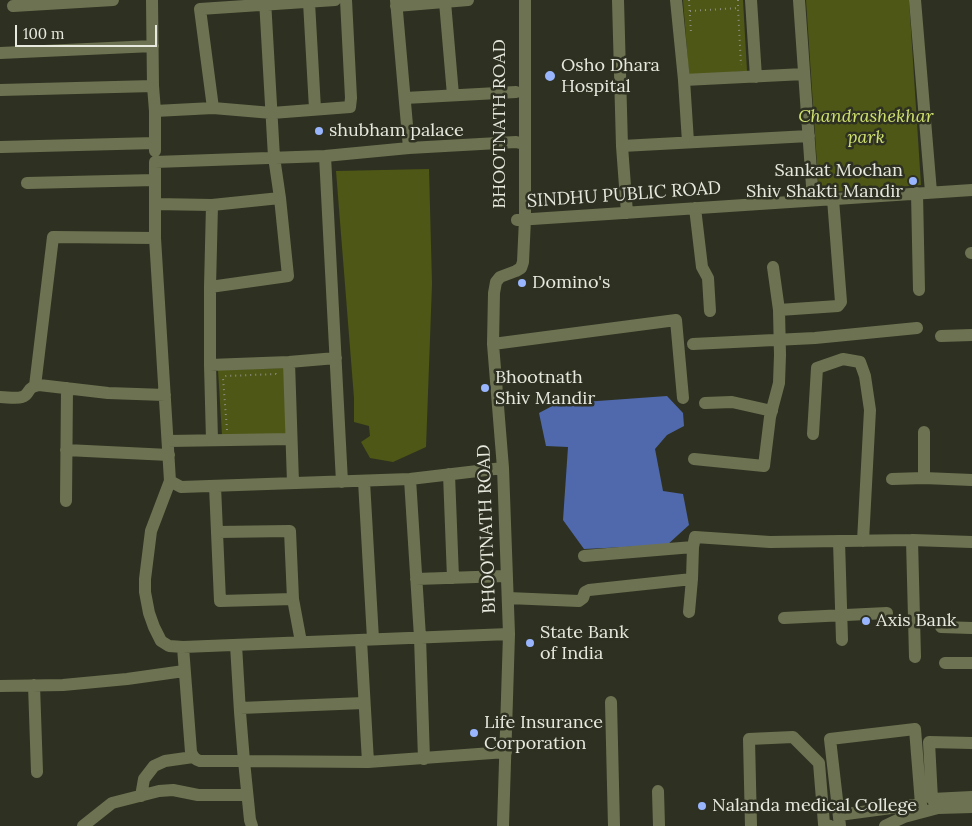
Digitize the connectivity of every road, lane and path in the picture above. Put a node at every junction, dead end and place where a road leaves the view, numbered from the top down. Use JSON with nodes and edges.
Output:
{"nodes":[{"id":1,"x":113,"y":0,"type":"edge"},
{"id":2,"x":152,"y":0,"type":"edge"},
{"id":3,"x":335,"y":0,"type":"edge"},
{"id":4,"x":346,"y":0,"type":"edge"},
{"id":5,"x":468,"y":0,"type":"edge"},
{"id":6,"x":518,"y":0,"type":"edge"},
{"id":7,"x":525,"y":0,"type":"edge"},
{"id":8,"x":618,"y":0,"type":"edge"},
{"id":9,"x":676,"y":0,"type":"edge"},
{"id":10,"x":689,"y":0,"type":"edge"},
{"id":11,"x":751,"y":0,"type":"edge"},
{"id":12,"x":799,"y":0,"type":"edge"},
{"id":13,"x":915,"y":0,"type":"edge"},
{"id":14,"x":266,"y":2,"type":"edge"},
{"id":15,"x":310,"y":2,"type":"junction"},
{"id":16,"x":445,"y":2,"type":"junction"},
{"id":17,"x":396,"y":3,"type":"edge"},
{"id":18,"x":13,"y":6,"type":"dead end"},
{"id":19,"x":690,"y":11,"type":"junction"},
{"id":20,"x":692,"y":37,"type":"dead end"},
{"id":21,"x":153,"y":46,"type":"junction"},
{"id":22,"x":0,"y":53,"type":"edge"},
{"id":23,"x":741,"y":69,"type":"dead end"},
{"id":24,"x":804,"y":74,"type":"junction"},
{"id":25,"x":756,"y":77,"type":"junction"},
{"id":26,"x":684,"y":80,"type":"junction"},
{"id":27,"x":153,"y":86,"type":"junction"},
{"id":28,"x":0,"y":90,"type":"edge"},
{"id":29,"x":516,"y":92,"type":"junction"},
{"id":30,"x":453,"y":95,"type":"junction"},
{"id":31,"x":405,"y":98,"type":"junction"},
{"id":32,"x":213,"y":108,"type":"junction"},
{"id":33,"x":315,"y":109,"type":"junction"},
{"id":34,"x":155,"y":111,"type":"junction"},
{"id":35,"x":272,"y":113,"type":"junction"},
{"id":36,"x":809,"y":136,"type":"junction"},
{"id":37,"x":688,"y":142,"type":"junction"},
{"id":38,"x":156,"y":143,"type":"junction"},
{"id":39,"x":520,"y":143,"type":"junction"},
{"id":40,"x":622,"y":146,"type":"junction"},
{"id":41,"x":1,"y":147,"type":"edge"},
{"id":42,"x":409,"y":148,"type":"junction"},
{"id":43,"x":325,"y":156,"type":"junction"},
{"id":44,"x":274,"y":157,"type":"junction"},
{"id":45,"x":155,"y":162,"type":"junction"},
{"id":46,"x":155,"y":180,"type":"junction"},
{"id":47,"x":27,"y":183,"type":"dead end"},
{"id":48,"x":972,"y":190,"type":"edge"},
{"id":49,"x":931,"y":192,"type":"junction"},
{"id":50,"x":917,"y":193,"type":"junction"},
{"id":51,"x":280,"y":198,"type":"junction"},
{"id":52,"x":833,"y":199,"type":"junction"},
{"id":53,"x":813,"y":200,"type":"junction"},
{"id":54,"x":156,"y":204,"type":"junction"},
{"id":55,"x":212,"y":205,"type":"junction"},
{"id":56,"x":695,"y":208,"type":"junction"},
{"id":57,"x":627,"y":212,"type":"junction"},
{"id":58,"x":521,"y":220,"type":"junction"},
{"id":59,"x":155,"y":238,"type":"junction"},
{"id":60,"x":773,"y":267,"type":"dead end"},
{"id":61,"x":210,"y":287,"type":"junction"},
{"id":62,"x":919,"y":290,"type":"dead end"},
{"id":63,"x":779,"y":310,"type":"junction"},
{"id":64,"x":710,"y":311,"type":"dead end"},
{"id":65,"x":917,"y":328,"type":"dead end"},
{"id":66,"x":972,"y":335,"type":"edge"},
{"id":67,"x":941,"y":336,"type":"dead end"},
{"id":68,"x":779,"y":340,"type":"junction"},
{"id":69,"x":493,"y":344,"type":"junction"},
{"id":70,"x":693,"y":344,"type":"dead end"},
{"id":71,"x":336,"y":358,"type":"junction"},
{"id":72,"x":289,"y":362,"type":"junction"},
{"id":73,"x":210,"y":365,"type":"junction"},
{"id":74,"x":280,"y":377,"type":"dead end"},
{"id":75,"x":35,"y":386,"type":"junction"},
{"id":76,"x":67,"y":388,"type":"junction"},
{"id":77,"x":165,"y":396,"type":"junction"},
{"id":78,"x":0,"y":397,"type":"edge"},
{"id":79,"x":683,"y":398,"type":"dead end"},
{"id":80,"x":705,"y":403,"type":"dead end"},
{"id":81,"x":772,"y":410,"type":"junction"},
{"id":82,"x":228,"y":432,"type":"dead end"},
{"id":83,"x":924,"y":432,"type":"dead end"},
{"id":84,"x":813,"y":434,"type":"dead end"},
{"id":85,"x":291,"y":439,"type":"junction"},
{"id":86,"x":212,"y":440,"type":"junction"},
{"id":87,"x":168,"y":441,"type":"junction"},
{"id":88,"x":66,"y":450,"type":"junction"},
{"id":89,"x":169,"y":455,"type":"junction"},
{"id":90,"x":694,"y":459,"type":"dead end"},
{"id":91,"x":503,"y":468,"type":"junction"},
{"id":92,"x":449,"y":474,"type":"junction"},
{"id":93,"x":924,"y":478,"type":"junction"},
{"id":94,"x":410,"y":479,"type":"junction"},
{"id":95,"x":892,"y":479,"type":"dead end"},
{"id":96,"x":170,"y":480,"type":"junction"},
{"id":97,"x":364,"y":480,"type":"junction"},
{"id":98,"x":972,"y":480,"type":"edge"},
{"id":99,"x":342,"y":482,"type":"junction"},
{"id":100,"x":293,"y":483,"type":"junction"},
{"id":101,"x":215,"y":486,"type":"junction"},
{"id":102,"x":66,"y":501,"type":"dead end"},
{"id":103,"x":217,"y":532,"type":"junction"},
{"id":104,"x":912,"y":540,"type":"junction"},
{"id":105,"x":840,"y":541,"type":"junction"},
{"id":106,"x":863,"y":541,"type":"junction"},
{"id":107,"x":972,"y":542,"type":"edge"},
{"id":108,"x":693,"y":547,"type":"junction"},
{"id":109,"x":584,"y":556,"type":"dead end"},
{"id":110,"x":506,"y":576,"type":"junction"},
{"id":111,"x":453,"y":578,"type":"junction"},
{"id":112,"x":416,"y":579,"type":"junction"},
{"id":113,"x":692,"y":579,"type":"junction"},
{"id":114,"x":508,"y":598,"type":"junction"},
{"id":115,"x":293,"y":599,"type":"junction"},
{"id":116,"x":689,"y":612,"type":"dead end"},
{"id":117,"x":887,"y":613,"type":"dead end"},
{"id":118,"x":842,"y":616,"type":"junction"},
{"id":119,"x":784,"y":618,"type":"dead end"},
{"id":120,"x":941,"y":628,"type":"dead end"},
{"id":121,"x":972,"y":628,"type":"edge"},
{"id":122,"x":508,"y":634,"type":"junction"},
{"id":123,"x":420,"y":637,"type":"junction"},
{"id":124,"x":367,"y":640,"type":"junction"},
{"id":125,"x":842,"y":640,"type":"dead end"},
{"id":126,"x":301,"y":642,"type":"junction"},
{"id":127,"x":236,"y":645,"type":"junction"},
{"id":128,"x":183,"y":647,"type":"junction"},
{"id":129,"x":915,"y":657,"type":"dead end"},
{"id":130,"x":945,"y":663,"type":"dead end"},
{"id":131,"x":972,"y":663,"type":"edge"},
{"id":132,"x":184,"y":671,"type":"junction"},
{"id":133,"x":34,"y":685,"type":"junction"},
{"id":134,"x":0,"y":686,"type":"edge"},
{"id":135,"x":612,"y":702,"type":"dead end"},
{"id":136,"x":364,"y":703,"type":"junction"},
{"id":137,"x":240,"y":708,"type":"junction"},
{"id":138,"x":972,"y":743,"type":"edge"},
{"id":139,"x":506,"y":752,"type":"junction"},
{"id":140,"x":193,"y":757,"type":"junction"},
{"id":141,"x":424,"y":759,"type":"junction"},
{"id":142,"x":244,"y":761,"type":"junction"},
{"id":143,"x":368,"y":762,"type":"junction"},
{"id":144,"x":925,"y":769,"type":"junction"},
{"id":145,"x":37,"y":772,"type":"dead end"},
{"id":146,"x":658,"y":791,"type":"dead end"},
{"id":147,"x":247,"y":795,"type":"junction"},
{"id":148,"x":141,"y":796,"type":"junction"},
{"id":149,"x":972,"y":797,"type":"edge"},
{"id":150,"x":972,"y":807,"type":"edge"},
{"id":151,"x":839,"y":821,"type":"edge"},
{"id":152,"x":83,"y":826,"type":"edge"},
{"id":153,"x":252,"y":826,"type":"edge"},
{"id":154,"x":503,"y":826,"type":"edge"},
{"id":155,"x":614,"y":826,"type":"edge"},
{"id":156,"x":659,"y":826,"type":"edge"},
{"id":157,"x":751,"y":826,"type":"edge"},
{"id":158,"x":830,"y":826,"type":"edge"},
{"id":159,"x":885,"y":826,"type":"edge"}],
"edges":[{"from":1,"to":18,"type":"street"},
{"from":2,"to":21,"type":"street"},
{"from":3,"to":15,"type":"street"},
{"from":4,"to":33,"type":"street"},
{"from":5,"to":16,"type":"street"},
{"from":6,"to":29,"type":"street","name":"BHOOTNATH ROAD"},
{"from":7,"to":39,"type":"street","name":"BHOOTNATH ROAD"},
{"from":8,"to":40,"type":"street"},
{"from":9,"to":26,"type":"street"},
{"from":10,"to":19,"type":"path"},
{"from":11,"to":25,"type":"street"},
{"from":12,"to":24,"type":"street"},
{"from":13,"to":49,"type":"street"},
{"from":14,"to":15,"type":"street"},
{"from":14,"to":32,"type":"street"},
{"from":14,"to":35,"type":"street"},
{"from":15,"to":33,"type":"street"},
{"from":16,"to":17,"type":"street"},
{"from":16,"to":30,"type":"street"},
{"from":17,"to":31,"type":"street"},
{"from":19,"to":20,"type":"path"},
{"from":19,"to":23,"type":"path"},
{"from":21,"to":22,"type":"street"},
{"from":21,"to":27,"type":"street"},
{"from":24,"to":25,"type":"street"},
{"from":24,"to":36,"type":"street"},
{"from":25,"to":26,"type":"street"},
{"from":26,"to":37,"type":"street"},
{"from":27,"to":28,"type":"street"},
{"from":27,"to":34,"type":"street"},
{"from":29,"to":30,"type":"street"},
{"from":29,"to":39,"type":"street","name":"BHOOTNATH ROAD"},
{"from":30,"to":31,"type":"street"},
{"from":31,"to":42,"type":"street"},
{"from":32,"to":34,"type":"street"},
{"from":32,"to":35,"type":"street"},
{"from":33,"to":35,"type":"street"},
{"from":34,"to":38,"type":"street"},
{"from":35,"to":44,"type":"street"},
{"from":36,"to":37,"type":"street"},
{"from":36,"to":53,"type":"street"},
{"from":37,"to":40,"type":"street"},
{"from":38,"to":41,"type":"street"},
{"from":38,"to":45,"type":"street"},
{"from":39,"to":42,"type":"street"},
{"from":39,"to":58,"type":"street","name":"BHOOTNATH ROAD"},
{"from":40,"to":57,"type":"street"},
{"from":42,"to":43,"type":"street"},
{"from":43,"to":44,"type":"street"},
{"from":43,"to":71,"type":"street"},
{"from":44,"to":45,"type":"street"},
{"from":44,"to":51,"type":"street"},
{"from":45,"to":46,"type":"street"},
{"from":46,"to":47,"type":"street"},
{"from":46,"to":54,"type":"street"},
{"from":48,"to":49,"type":"street","name":"SINDHU PUBLIC ROAD"},
{"from":49,"to":50,"type":"street","name":"SINDHU PUBLIC ROAD"},
{"from":50,"to":52,"type":"street","name":"SINDHU PUBLIC ROAD"},
{"from":50,"to":62,"type":"street"},
{"from":51,"to":55,"type":"street"},
{"from":51,"to":61,"type":"street"},
{"from":52,"to":53,"type":"street","name":"SINDHU PUBLIC ROAD"},
{"from":52,"to":63,"type":"street"},
{"from":53,"to":56,"type":"street","name":"SINDHU PUBLIC ROAD"},
{"from":54,"to":55,"type":"street"},
{"from":54,"to":59,"type":"street"},
{"from":55,"to":61,"type":"street"},
{"from":56,"to":57,"type":"street","name":"SINDHU PUBLIC ROAD"},
{"from":56,"to":64,"type":"street"},
{"from":57,"to":58,"type":"street","name":"SINDHU PUBLIC ROAD"},
{"from":58,"to":69,"type":"street","name":"BHOOTNATH ROAD"},
{"from":59,"to":75,"type":"street"},
{"from":59,"to":77,"type":"street"},
{"from":60,"to":63,"type":"street"},
{"from":61,"to":73,"type":"street"},
{"from":63,"to":68,"type":"street"},
{"from":65,"to":68,"type":"street"},
{"from":66,"to":67,"type":"street"},
{"from":68,"to":70,"type":"street"},
{"from":68,"to":81,"type":"street"},
{"from":69,"to":79,"type":"street"},
{"from":69,"to":91,"type":"street","name":"BHOOTNATH ROAD"},
{"from":71,"to":72,"type":"street"},
{"from":71,"to":99,"type":"street"},
{"from":72,"to":73,"type":"street"},
{"from":72,"to":85,"type":"street"},
{"from":73,"to":86,"type":"street"},
{"from":74,"to":82,"type":"path"},
{"from":75,"to":76,"type":"street"},
{"from":75,"to":78,"type":"street"},
{"from":76,"to":77,"type":"street"},
{"from":76,"to":88,"type":"street"},
{"from":77,"to":87,"type":"street"},
{"from":80,"to":81,"type":"street"},
{"from":81,"to":90,"type":"street"},
{"from":83,"to":93,"type":"street"},
{"from":84,"to":106,"type":"street"},
{"from":85,"to":86,"type":"street"},
{"from":85,"to":100,"type":"street"},
{"from":86,"to":87,"type":"street"},
{"from":87,"to":89,"type":"street"},
{"from":88,"to":89,"type":"street"},
{"from":88,"to":102,"type":"street"},
{"from":89,"to":96,"type":"street"},
{"from":91,"to":92,"type":"street"},
{"from":91,"to":110,"type":"street","name":"BHOOTNATH ROAD"},
{"from":92,"to":94,"type":"street"},
{"from":92,"to":111,"type":"street"},
{"from":93,"to":95,"type":"street"},
{"from":93,"to":98,"type":"street"},
{"from":94,"to":97,"type":"street"},
{"from":94,"to":112,"type":"street"},
{"from":96,"to":101,"type":"street"},
{"from":96,"to":128,"type":"street"},
{"from":97,"to":99,"type":"street"},
{"from":97,"to":124,"type":"street"},
{"from":99,"to":100,"type":"street"},
{"from":100,"to":101,"type":"street"},
{"from":101,"to":103,"type":"street"},
{"from":103,"to":115,"type":"street"},
{"from":103,"to":115,"type":"street"},
{"from":104,"to":106,"type":"street"},
{"from":104,"to":107,"type":"street"},
{"from":104,"to":129,"type":"street"},
{"from":105,"to":106,"type":"street"},
{"from":105,"to":108,"type":"street"},
{"from":105,"to":118,"type":"street"},
{"from":108,"to":109,"type":"street"},
{"from":108,"to":113,"type":"street"},
{"from":110,"to":111,"type":"street"},
{"from":110,"to":114,"type":"street","name":"BHOOTNATH ROAD"},
{"from":111,"to":112,"type":"street"},
{"from":112,"to":123,"type":"street"},
{"from":113,"to":114,"type":"street"},
{"from":113,"to":116,"type":"street"},
{"from":114,"to":122,"type":"street","name":"BHOOTNATH ROAD"},
{"from":115,"to":126,"type":"street"},
{"from":117,"to":118,"type":"street"},
{"from":118,"to":119,"type":"street"},
{"from":118,"to":125,"type":"street"},
{"from":120,"to":121,"type":"street"},
{"from":122,"to":123,"type":"street"},
{"from":122,"to":139,"type":"street","name":"BHOOTNATH ROAD"},
{"from":123,"to":124,"type":"street"},
{"from":123,"to":141,"type":"street"},
{"from":124,"to":126,"type":"street"},
{"from":124,"to":136,"type":"street"},
{"from":126,"to":127,"type":"street"},
{"from":127,"to":128,"type":"street"},
{"from":127,"to":137,"type":"street"},
{"from":128,"to":132,"type":"street"},
{"from":130,"to":131,"type":"street"},
{"from":132,"to":133,"type":"street"},
{"from":132,"to":140,"type":"street"},
{"from":133,"to":134,"type":"street"},
{"from":133,"to":145,"type":"street"},
{"from":135,"to":155,"type":"street"},
{"from":136,"to":137,"type":"street"},
{"from":136,"to":143,"type":"street"},
{"from":137,"to":142,"type":"street"},
{"from":138,"to":144,"type":"street"},
{"from":139,"to":141,"type":"street"},
{"from":139,"to":154,"type":"street","name":"BHOOTNATH ROAD"},
{"from":140,"to":142,"type":"street"},
{"from":140,"to":148,"type":"street"},
{"from":141,"to":143,"type":"street"},
{"from":142,"to":143,"type":"street"},
{"from":142,"to":147,"type":"street"},
{"from":144,"to":149,"type":"street"},
{"from":144,"to":151,"type":"street"},
{"from":144,"to":151,"type":"street"},
{"from":146,"to":156,"type":"street"},
{"from":147,"to":148,"type":"street"},
{"from":147,"to":153,"type":"street"},
{"from":148,"to":152,"type":"street"},
{"from":150,"to":159,"type":"street"},
{"from":157,"to":158,"type":"street"}]}
